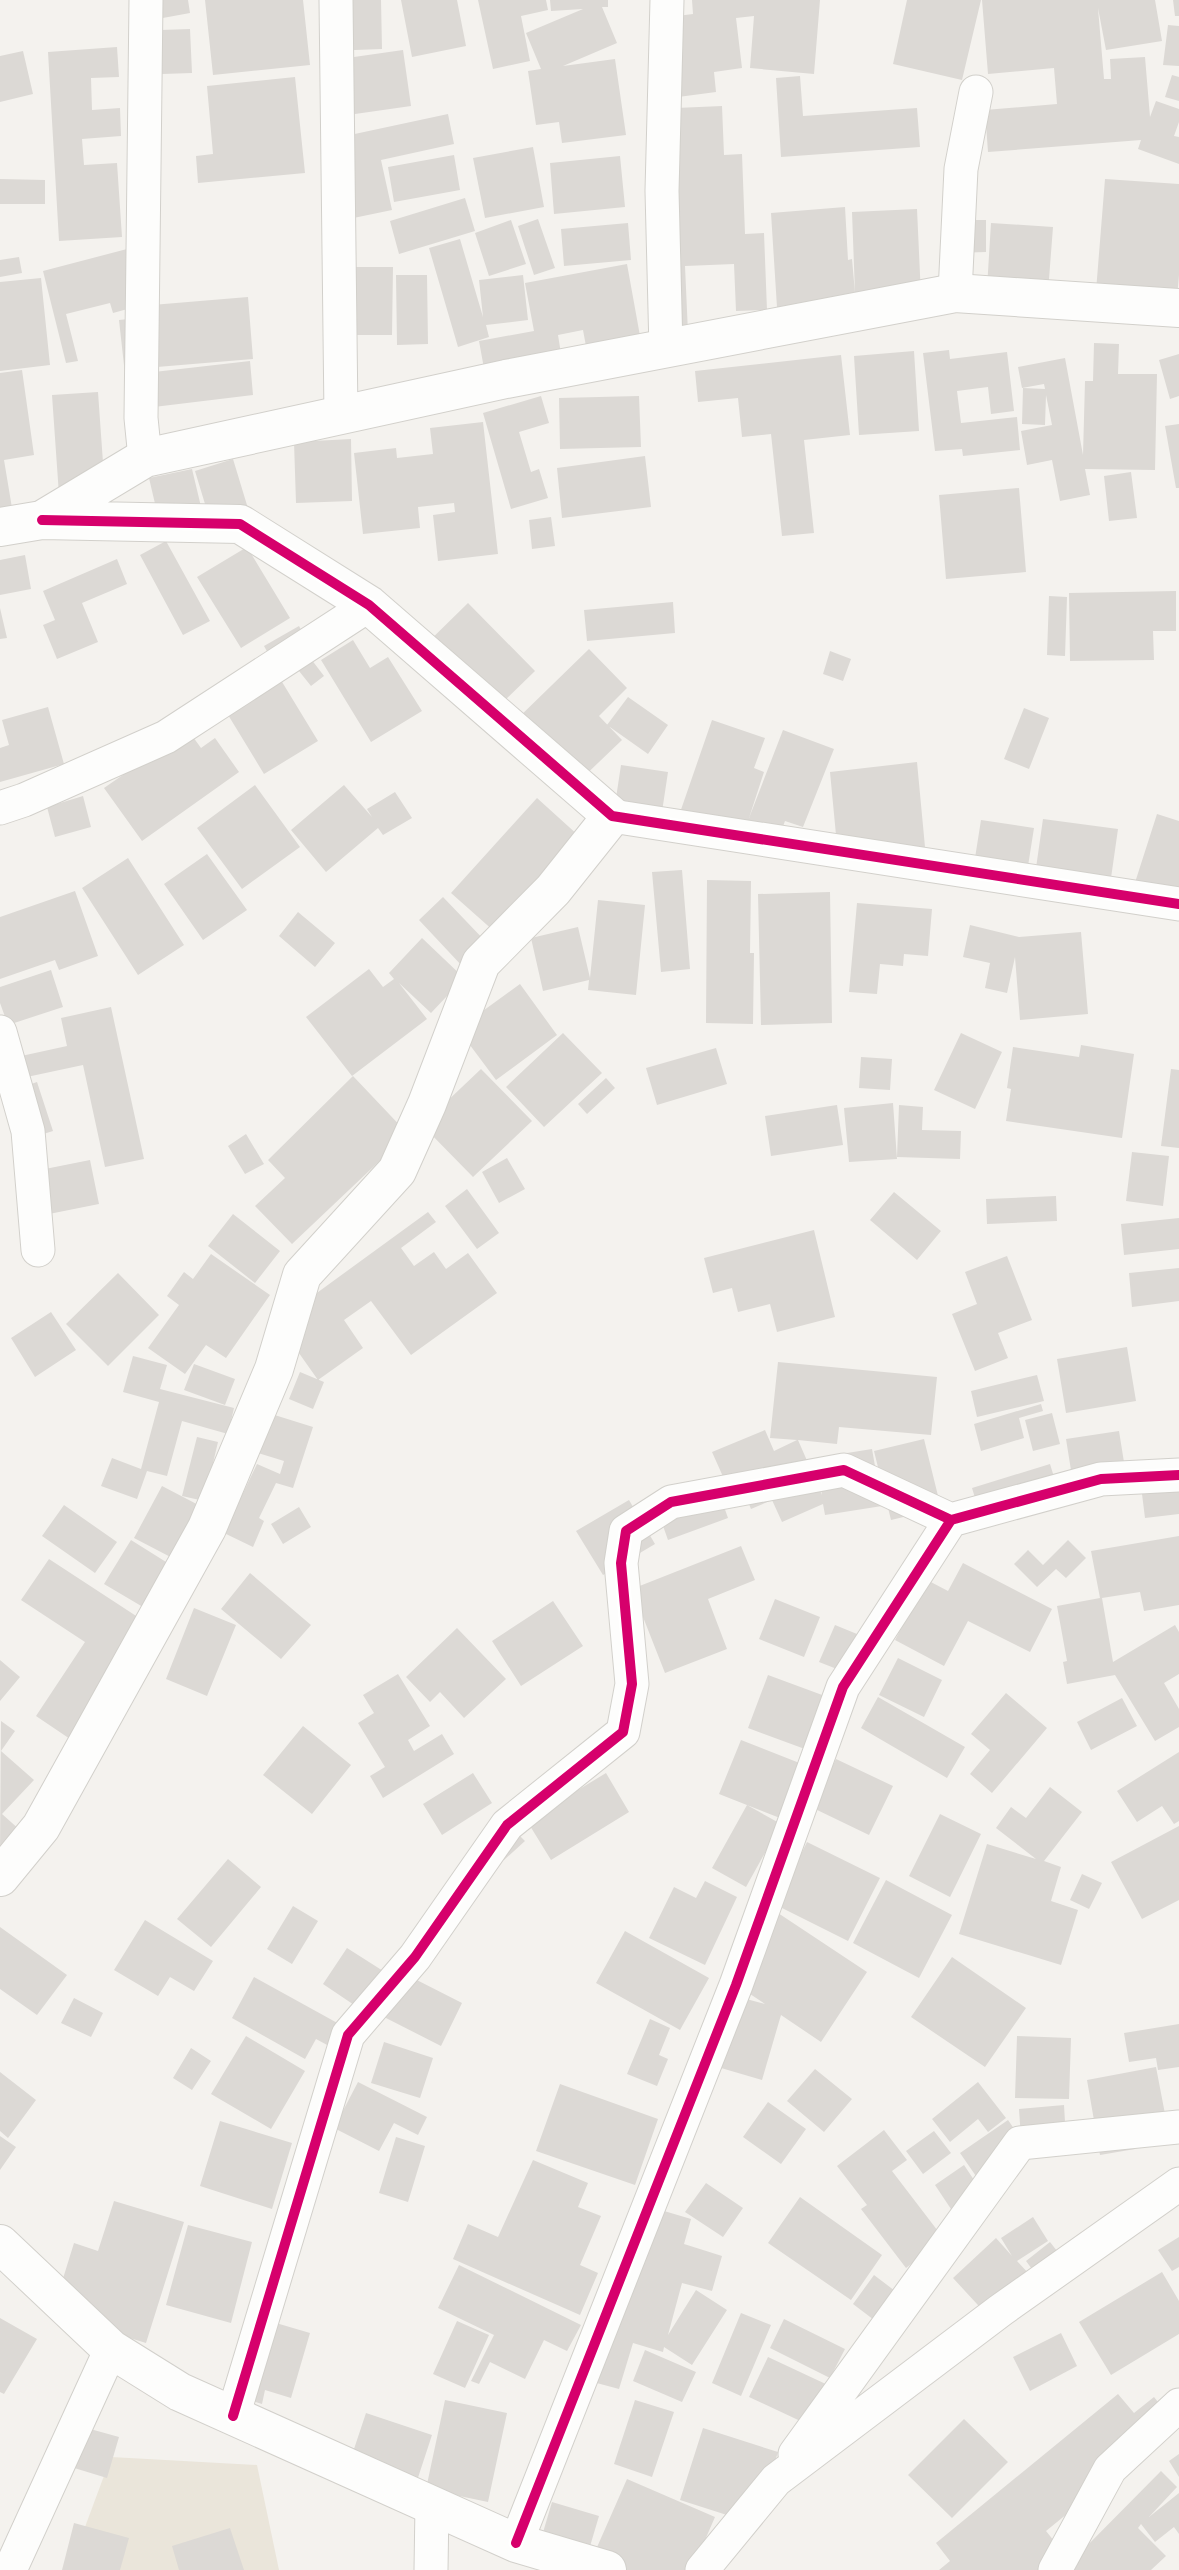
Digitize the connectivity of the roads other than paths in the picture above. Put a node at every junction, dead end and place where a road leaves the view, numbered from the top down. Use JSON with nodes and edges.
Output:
{"nodes":[{"id":1,"x":146,"y":0,"type":"edge"},
{"id":2,"x":335,"y":0,"type":"edge"},
{"id":3,"x":667,"y":0,"type":"edge"},
{"id":4,"x":976,"y":92,"type":"dead end"},
{"id":5,"x":954,"y":293,"type":"junction"},
{"id":6,"x":1179,"y":308,"type":"edge"},
{"id":7,"x":666,"y":349,"type":"junction"},
{"id":8,"x":341,"y":416,"type":"junction"},
{"id":9,"x":145,"y":458,"type":"junction"},
{"id":10,"x":42,"y":520,"type":"junction"},
{"id":11,"x":0,"y":527,"type":"edge"},
{"id":12,"x":369,"y":605,"type":"junction"},
{"id":13,"x":0,"y":807,"type":"edge"},
{"id":14,"x":612,"y":816,"type":"junction"},
{"id":15,"x":1179,"y":904,"type":"edge"},
{"id":16,"x":0,"y":1032,"type":"edge"},
{"id":17,"x":38,"y":1250,"type":"dead end"},
{"id":18,"x":1179,"y":1475,"type":"edge"},
{"id":19,"x":951,"y":1520,"type":"junction"},
{"id":20,"x":0,"y":1877,"type":"edge"},
{"id":21,"x":1179,"y":2127,"type":"edge"},
{"id":22,"x":1179,"y":2184,"type":"edge"},
{"id":23,"x":0,"y":2244,"type":"edge"},
{"id":24,"x":111,"y":2349,"type":"junction"},
{"id":25,"x":1179,"y":2405,"type":"edge"},
{"id":26,"x":233,"y":2416,"type":"junction"},
{"id":27,"x":776,"y":2480,"type":"junction"},
{"id":28,"x":432,"y":2505,"type":"junction"},
{"id":29,"x":516,"y":2543,"type":"junction"},
{"id":30,"x":10,"y":2570,"type":"edge"},
{"id":31,"x":431,"y":2570,"type":"edge"},
{"id":32,"x":607,"y":2570,"type":"edge"},
{"id":33,"x":702,"y":2570,"type":"edge"},
{"id":34,"x":1055,"y":2570,"type":"edge"}],
"edges":[{"from":1,"to":9,"type":"street"},
{"from":2,"to":8,"type":"street"},
{"from":3,"to":7,"type":"street"},
{"from":4,"to":5,"type":"street"},
{"from":5,"to":6,"type":"street"},
{"from":5,"to":7,"type":"street"},
{"from":7,"to":8,"type":"street"},
{"from":8,"to":9,"type":"street"},
{"from":9,"to":10,"type":"street"},
{"from":10,"to":11,"type":"street"},
{"from":10,"to":12,"type":"street"},
{"from":12,"to":13,"type":"street"},
{"from":12,"to":14,"type":"street"},
{"from":14,"to":15,"type":"street"},
{"from":14,"to":20,"type":"street"},
{"from":16,"to":17,"type":"street"},
{"from":18,"to":19,"type":"street"},
{"from":19,"to":26,"type":"street"},
{"from":19,"to":29,"type":"street"},
{"from":21,"to":27,"type":"street"},
{"from":22,"to":27,"type":"street"},
{"from":23,"to":24,"type":"street"},
{"from":24,"to":26,"type":"street"},
{"from":24,"to":30,"type":"street"},
{"from":25,"to":34,"type":"street"},
{"from":26,"to":28,"type":"street"},
{"from":27,"to":33,"type":"street"},
{"from":28,"to":29,"type":"street"},
{"from":28,"to":31,"type":"street"},
{"from":29,"to":32,"type":"street"}]}
